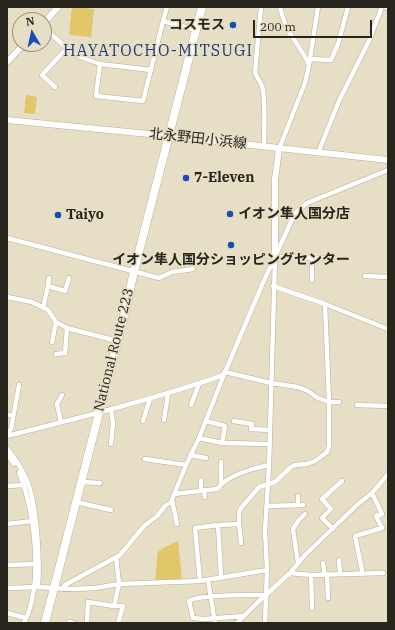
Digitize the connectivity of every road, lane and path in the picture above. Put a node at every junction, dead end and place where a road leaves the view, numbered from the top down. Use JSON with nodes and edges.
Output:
{"nodes":[{"id":1,"x":167,"y":7,"type":"edge"},
{"id":2,"x":202,"y":7,"type":"edge"},
{"id":3,"x":261,"y":7,"type":"edge"},
{"id":4,"x":280,"y":7,"type":"edge"},
{"id":5,"x":318,"y":7,"type":"edge"},
{"id":6,"x":348,"y":7,"type":"edge"},
{"id":7,"x":382,"y":7,"type":"edge"},
{"id":8,"x":163,"y":21,"type":"junction"},
{"id":9,"x":196,"y":30,"type":"junction"},
{"id":10,"x":52,"y":35,"type":"edge"},
{"id":11,"x":67,"y":48,"type":"junction"},
{"id":12,"x":16,"y":52,"type":"edge"},
{"id":13,"x":310,"y":59,"type":"junction"},
{"id":14,"x":7,"y":62,"type":"edge"},
{"id":15,"x":100,"y":64,"type":"junction"},
{"id":16,"x":309,"y":65,"type":"junction"},
{"id":17,"x":150,"y":70,"type":"junction"},
{"id":18,"x":55,"y":87,"type":"dead end"},
{"id":19,"x":7,"y":120,"type":"edge"},
{"id":20,"x":169,"y":136,"type":"junction"},
{"id":21,"x":264,"y":146,"type":"junction"},
{"id":22,"x":279,"y":148,"type":"junction"},
{"id":23,"x":318,"y":153,"type":"junction"},
{"id":24,"x":388,"y":160,"type":"edge"},
{"id":25,"x":388,"y":170,"type":"edge"},
{"id":26,"x":7,"y":238,"type":"edge"},
{"id":27,"x":275,"y":256,"type":"junction"},
{"id":28,"x":312,"y":258,"type":"junction"},
{"id":29,"x":324,"y":258,"type":"dead end"},
{"id":30,"x":193,"y":269,"type":"dead end"},
{"id":31,"x":134,"y":271,"type":"junction"},
{"id":32,"x":365,"y":276,"type":"dead end"},
{"id":33,"x":388,"y":277,"type":"edge"},
{"id":34,"x":49,"y":278,"type":"dead end"},
{"id":35,"x":69,"y":278,"type":"dead end"},
{"id":36,"x":312,"y":280,"type":"dead end"},
{"id":37,"x":48,"y":286,"type":"junction"},
{"id":38,"x":273,"y":286,"type":"junction"},
{"id":39,"x":7,"y":297,"type":"edge"},
{"id":40,"x":325,"y":304,"type":"junction"},
{"id":41,"x":43,"y":308,"type":"junction"},
{"id":42,"x":56,"y":322,"type":"junction"},
{"id":43,"x":67,"y":328,"type":"junction"},
{"id":44,"x":388,"y":329,"type":"edge"},
{"id":45,"x":116,"y":341,"type":"junction"},
{"id":46,"x":52,"y":342,"type":"dead end"},
{"id":47,"x":56,"y":354,"type":"dead end"},
{"id":48,"x":225,"y":372,"type":"junction"},
{"id":49,"x":271,"y":383,"type":"junction"},
{"id":50,"x":199,"y":384,"type":"junction"},
{"id":51,"x":19,"y":385,"type":"dead end"},
{"id":52,"x":168,"y":394,"type":"junction"},
{"id":53,"x":62,"y":395,"type":"dead end"},
{"id":54,"x":150,"y":399,"type":"junction"},
{"id":55,"x":329,"y":402,"type":"junction"},
{"id":56,"x":340,"y":402,"type":"dead end"},
{"id":57,"x":191,"y":405,"type":"dead end"},
{"id":58,"x":357,"y":405,"type":"dead end"},
{"id":59,"x":388,"y":406,"type":"edge"},
{"id":60,"x":111,"y":409,"type":"junction"},
{"id":61,"x":99,"y":412,"type":"junction"},
{"id":62,"x":7,"y":415,"type":"edge"},
{"id":63,"x":13,"y":415,"type":"junction"},
{"id":64,"x":164,"y":420,"type":"dead end"},
{"id":65,"x":143,"y":421,"type":"dead end"},
{"id":66,"x":206,"y":421,"type":"junction"},
{"id":67,"x":234,"y":421,"type":"dead end"},
{"id":68,"x":61,"y":422,"type":"junction"},
{"id":69,"x":270,"y":430,"type":"junction"},
{"id":70,"x":7,"y":435,"type":"edge"},
{"id":71,"x":199,"y":438,"type":"junction"},
{"id":72,"x":222,"y":443,"type":"junction"},
{"id":73,"x":111,"y":444,"type":"dead end"},
{"id":74,"x":269,"y":444,"type":"junction"},
{"id":75,"x":7,"y":448,"type":"edge"},
{"id":76,"x":7,"y":454,"type":"edge"},
{"id":77,"x":190,"y":455,"type":"junction"},
{"id":78,"x":206,"y":458,"type":"dead end"},
{"id":79,"x":145,"y":459,"type":"dead end"},
{"id":80,"x":221,"y":462,"type":"dead end"},
{"id":81,"x":186,"y":464,"type":"junction"},
{"id":82,"x":269,"y":465,"type":"junction"},
{"id":83,"x":388,"y":474,"type":"edge"},
{"id":84,"x":201,"y":480,"type":"dead end"},
{"id":85,"x":342,"y":481,"type":"dead end"},
{"id":86,"x":81,"y":482,"type":"junction"},
{"id":87,"x":100,"y":484,"type":"dead end"},
{"id":88,"x":221,"y":484,"type":"junction"},
{"id":89,"x":24,"y":485,"type":"junction"},
{"id":90,"x":268,"y":485,"type":"junction"},
{"id":91,"x":7,"y":486,"type":"edge"},
{"id":92,"x":202,"y":491,"type":"junction"},
{"id":93,"x":372,"y":493,"type":"junction"},
{"id":94,"x":173,"y":496,"type":"junction"},
{"id":95,"x":298,"y":496,"type":"dead end"},
{"id":96,"x":205,"y":497,"type":"dead end"},
{"id":97,"x":76,"y":502,"type":"junction"},
{"id":98,"x":267,"y":506,"type":"junction"},
{"id":99,"x":111,"y":510,"type":"dead end"},
{"id":100,"x":388,"y":513,"type":"edge"},
{"id":101,"x":305,"y":514,"type":"dead end"},
{"id":102,"x":382,"y":514,"type":"junction"},
{"id":103,"x":32,"y":521,"type":"junction"},
{"id":104,"x":7,"y":524,"type":"edge"},
{"id":105,"x":177,"y":524,"type":"dead end"},
{"id":106,"x":239,"y":524,"type":"junction"},
{"id":107,"x":218,"y":525,"type":"junction"},
{"id":108,"x":333,"y":529,"type":"junction"},
{"id":109,"x":241,"y":543,"type":"dead end"},
{"id":110,"x":116,"y":557,"type":"junction"},
{"id":111,"x":338,"y":560,"type":"dead end"},
{"id":112,"x":298,"y":563,"type":"junction"},
{"id":113,"x":323,"y":563,"type":"dead end"},
{"id":114,"x":37,"y":564,"type":"junction"},
{"id":115,"x":7,"y":565,"type":"edge"},
{"id":116,"x":267,"y":570,"type":"junction"},
{"id":117,"x":362,"y":570,"type":"dead end"},
{"id":118,"x":290,"y":573,"type":"junction"},
{"id":119,"x":383,"y":573,"type":"dead end"},
{"id":120,"x":340,"y":574,"type":"junction"},
{"id":121,"x":311,"y":575,"type":"junction"},
{"id":122,"x":326,"y":575,"type":"junction"},
{"id":123,"x":221,"y":577,"type":"junction"},
{"id":124,"x":200,"y":580,"type":"junction"},
{"id":125,"x":208,"y":580,"type":"junction"},
{"id":126,"x":119,"y":584,"type":"junction"},
{"id":127,"x":7,"y":588,"type":"edge"},
{"id":128,"x":37,"y":588,"type":"junction"},
{"id":129,"x":58,"y":588,"type":"junction"},
{"id":130,"x":267,"y":595,"type":"junction"},
{"id":131,"x":211,"y":597,"type":"junction"},
{"id":132,"x":328,"y":598,"type":"dead end"},
{"id":133,"x":114,"y":606,"type":"junction"},
{"id":134,"x":312,"y":608,"type":"dead end"},
{"id":135,"x":7,"y":613,"type":"edge"},
{"id":136,"x":244,"y":616,"type":"junction"},
{"id":137,"x":25,"y":621,"type":"edge"},
{"id":138,"x":214,"y":621,"type":"edge"},
{"id":139,"x":69,"y":622,"type":"edge"},
{"id":140,"x":45,"y":623,"type":"edge"},
{"id":141,"x":73,"y":623,"type":"edge"},
{"id":142,"x":87,"y":623,"type":"edge"},
{"id":143,"x":118,"y":623,"type":"edge"},
{"id":144,"x":237,"y":623,"type":"edge"},
{"id":145,"x":265,"y":623,"type":"edge"}],
"edges":[{"from":1,"to":8,"type":"street"},
{"from":2,"to":9,"type":"highway","name":"National Route 223"},
{"from":3,"to":21,"type":"street"},
{"from":4,"to":16,"type":"street"},
{"from":5,"to":13,"type":"street"},
{"from":6,"to":13,"type":"street"},
{"from":7,"to":23,"type":"street"},
{"from":8,"to":9,"type":"street"},
{"from":8,"to":17,"type":"street"},
{"from":9,"to":20,"type":"highway","name":"National Route 223"},
{"from":10,"to":11,"type":"street"},
{"from":11,"to":15,"type":"street"},
{"from":11,"to":18,"type":"street"},
{"from":12,"to":14,"type":"main road"},
{"from":13,"to":16,"type":"street"},
{"from":15,"to":17,"type":"street"},
{"from":15,"to":17,"type":"street"},
{"from":16,"to":22,"type":"street"},
{"from":19,"to":20,"type":"main road","name":"北永野田小浜線"},
{"from":20,"to":21,"type":"main road","name":"北永野田小浜線"},
{"from":20,"to":31,"type":"highway","name":"National Route 223"},
{"from":21,"to":22,"type":"main road","name":"北永野田小浜線"},
{"from":22,"to":23,"type":"main road","name":"北永野田小浜線"},
{"from":22,"to":27,"type":"main road"},
{"from":23,"to":24,"type":"main road","name":"北永野田小浜線"},
{"from":25,"to":27,"type":"street"},
{"from":26,"to":31,"type":"street"},
{"from":27,"to":28,"type":"street"},
{"from":27,"to":38,"type":"street"},
{"from":27,"to":48,"type":"street"},
{"from":28,"to":29,"type":"street"},
{"from":28,"to":36,"type":"street"},
{"from":30,"to":31,"type":"street"},
{"from":31,"to":45,"type":"highway","name":"National Route 223"},
{"from":32,"to":33,"type":"street"},
{"from":34,"to":37,"type":"street"},
{"from":35,"to":37,"type":"street"},
{"from":37,"to":41,"type":"street"},
{"from":38,"to":40,"type":"street"},
{"from":38,"to":49,"type":"street"},
{"from":39,"to":41,"type":"street"},
{"from":40,"to":44,"type":"street"},
{"from":40,"to":55,"type":"street"},
{"from":41,"to":42,"type":"street"},
{"from":42,"to":43,"type":"street"},
{"from":42,"to":46,"type":"street"},
{"from":43,"to":45,"type":"street"},
{"from":43,"to":47,"type":"street"},
{"from":45,"to":61,"type":"highway","name":"National Route 223"},
{"from":48,"to":49,"type":"street"},
{"from":48,"to":50,"type":"street"},
{"from":48,"to":66,"type":"street"},
{"from":49,"to":55,"type":"street"},
{"from":49,"to":69,"type":"street"},
{"from":50,"to":52,"type":"street"},
{"from":50,"to":57,"type":"street"},
{"from":51,"to":63,"type":"street"},
{"from":52,"to":54,"type":"street"},
{"from":52,"to":64,"type":"street"},
{"from":53,"to":68,"type":"street"},
{"from":54,"to":60,"type":"street"},
{"from":54,"to":65,"type":"street"},
{"from":55,"to":56,"type":"street"},
{"from":55,"to":90,"type":"street"},
{"from":58,"to":59,"type":"street"},
{"from":60,"to":61,"type":"street"},
{"from":60,"to":73,"type":"street"},
{"from":61,"to":68,"type":"street"},
{"from":61,"to":86,"type":"highway","name":"National Route 223"},
{"from":62,"to":63,"type":"street"},
{"from":63,"to":70,"type":"street"},
{"from":66,"to":71,"type":"street"},
{"from":66,"to":72,"type":"street"},
{"from":67,"to":69,"type":"street"},
{"from":68,"to":70,"type":"street"},
{"from":69,"to":74,"type":"street"},
{"from":71,"to":72,"type":"street"},
{"from":71,"to":77,"type":"street"},
{"from":72,"to":74,"type":"street"},
{"from":74,"to":82,"type":"street"},
{"from":75,"to":114,"type":"street"},
{"from":76,"to":89,"type":"street"},
{"from":77,"to":78,"type":"street"},
{"from":77,"to":81,"type":"street"},
{"from":79,"to":81,"type":"street"},
{"from":80,"to":88,"type":"street"},
{"from":81,"to":94,"type":"street"},
{"from":82,"to":88,"type":"street"},
{"from":82,"to":90,"type":"street"},
{"from":83,"to":93,"type":"street"},
{"from":84,"to":92,"type":"street"},
{"from":85,"to":108,"type":"street"},
{"from":86,"to":87,"type":"street"},
{"from":86,"to":97,"type":"highway","name":"National Route 223"},
{"from":88,"to":92,"type":"street"},
{"from":89,"to":91,"type":"street"},
{"from":89,"to":103,"type":"street"},
{"from":90,"to":98,"type":"street"},
{"from":90,"to":106,"type":"street"},
{"from":92,"to":94,"type":"street"},
{"from":92,"to":96,"type":"street"},
{"from":93,"to":102,"type":"street"},
{"from":93,"to":108,"type":"street"},
{"from":94,"to":105,"type":"street"},
{"from":94,"to":110,"type":"street"},
{"from":95,"to":98,"type":"street"},
{"from":97,"to":99,"type":"street"},
{"from":97,"to":129,"type":"highway","name":"National Route 223"},
{"from":98,"to":116,"type":"street"},
{"from":100,"to":102,"type":"street"},
{"from":101,"to":112,"type":"street"},
{"from":102,"to":117,"type":"street"},
{"from":103,"to":104,"type":"street"},
{"from":103,"to":114,"type":"street"},
{"from":106,"to":107,"type":"street"},
{"from":106,"to":109,"type":"street"},
{"from":107,"to":123,"type":"street"},
{"from":107,"to":124,"type":"street"},
{"from":108,"to":112,"type":"street"},
{"from":110,"to":126,"type":"street"},
{"from":110,"to":129,"type":"street"},
{"from":111,"to":120,"type":"street"},
{"from":112,"to":118,"type":"street"},
{"from":113,"to":122,"type":"street"},
{"from":114,"to":115,"type":"street"},
{"from":114,"to":128,"type":"street"},
{"from":116,"to":123,"type":"street"},
{"from":116,"to":130,"type":"street"},
{"from":118,"to":121,"type":"street"},
{"from":118,"to":130,"type":"street"},
{"from":119,"to":120,"type":"street"},
{"from":120,"to":122,"type":"street"},
{"from":121,"to":122,"type":"street"},
{"from":121,"to":134,"type":"street"},
{"from":122,"to":132,"type":"street"},
{"from":123,"to":125,"type":"street"},
{"from":124,"to":125,"type":"street"},
{"from":124,"to":126,"type":"street"},
{"from":125,"to":131,"type":"street"},
{"from":126,"to":129,"type":"street"},
{"from":126,"to":133,"type":"street"},
{"from":127,"to":128,"type":"street"},
{"from":128,"to":129,"type":"street"},
{"from":128,"to":137,"type":"street"},
{"from":129,"to":140,"type":"highway","name":"National Route 223"},
{"from":130,"to":131,"type":"street"},
{"from":130,"to":136,"type":"street"},
{"from":130,"to":145,"type":"street"},
{"from":131,"to":138,"type":"street"},
{"from":131,"to":138,"type":"street"},
{"from":133,"to":142,"type":"street"},
{"from":133,"to":143,"type":"street"},
{"from":135,"to":137,"type":"street"},
{"from":136,"to":138,"type":"street"},
{"from":136,"to":144,"type":"street"},
{"from":139,"to":141,"type":"street"}]}
